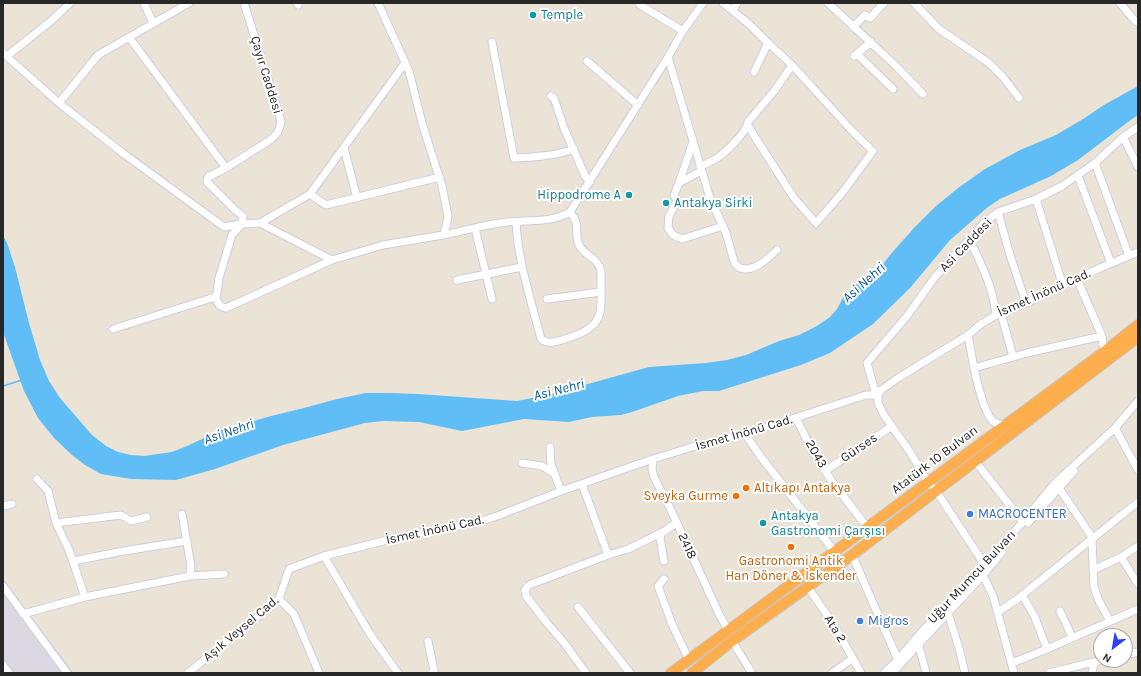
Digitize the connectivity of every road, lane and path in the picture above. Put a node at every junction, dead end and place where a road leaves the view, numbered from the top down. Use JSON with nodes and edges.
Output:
{"nodes":[{"id":1,"x":70,"y":3,"type":"edge"},
{"id":2,"x":145,"y":3,"type":"edge"},
{"id":3,"x":189,"y":3,"type":"edge"},
{"id":4,"x":244,"y":3,"type":"edge"},
{"id":5,"x":378,"y":3,"type":"edge"},
{"id":6,"x":703,"y":3,"type":"edge"},
{"id":7,"x":723,"y":3,"type":"edge"},
{"id":8,"x":737,"y":3,"type":"edge"},
{"id":9,"x":828,"y":3,"type":"edge"},
{"id":10,"x":914,"y":3,"type":"edge"},
{"id":11,"x":1120,"y":3,"type":"edge"},
{"id":12,"x":881,"y":4,"type":"edge"},
{"id":13,"x":640,"y":5,"type":"dead end"},
{"id":14,"x":733,"y":10,"type":"junction"},
{"id":15,"x":1136,"y":22,"type":"dead end"},
{"id":16,"x":153,"y":23,"type":"junction"},
{"id":17,"x":853,"y":27,"type":"junction"},
{"id":18,"x":683,"y":31,"type":"junction"},
{"id":19,"x":129,"y":37,"type":"junction"},
{"id":20,"x":492,"y":42,"type":"dead end"},
{"id":21,"x":871,"y":42,"type":"junction"},
{"id":22,"x":768,"y":43,"type":"junction"},
{"id":23,"x":5,"y":55,"type":"edge"},
{"id":24,"x":668,"y":57,"type":"junction"},
{"id":25,"x":587,"y":61,"type":"dead end"},
{"id":26,"x":405,"y":63,"type":"junction"},
{"id":27,"x":792,"y":64,"type":"junction"},
{"id":28,"x":754,"y":72,"type":"dead end"},
{"id":29,"x":893,"y":89,"type":"dead end"},
{"id":30,"x":923,"y":94,"type":"dead end"},
{"id":31,"x":551,"y":96,"type":"dead end"},
{"id":32,"x":1019,"y":98,"type":"dead end"},
{"id":33,"x":59,"y":103,"type":"junction"},
{"id":34,"x":638,"y":105,"type":"junction"},
{"id":35,"x":748,"y":126,"type":"junction"},
{"id":36,"x":1138,"y":126,"type":"edge"},
{"id":37,"x":1123,"y":137,"type":"junction"},
{"id":38,"x":693,"y":142,"type":"junction"},
{"id":39,"x":344,"y":148,"type":"junction"},
{"id":40,"x":574,"y":149,"type":"junction"},
{"id":41,"x":1095,"y":163,"type":"junction"},
{"id":42,"x":1138,"y":167,"type":"edge"},
{"id":43,"x":226,"y":168,"type":"junction"},
{"id":44,"x":701,"y":169,"type":"junction"},
{"id":45,"x":1078,"y":176,"type":"junction"},
{"id":46,"x":440,"y":177,"type":"junction"},
{"id":47,"x":590,"y":182,"type":"junction"},
{"id":48,"x":679,"y":183,"type":"junction"},
{"id":49,"x":310,"y":194,"type":"junction"},
{"id":50,"x":357,"y":198,"type":"junction"},
{"id":51,"x":1036,"y":199,"type":"junction"},
{"id":52,"x":570,"y":212,"type":"junction"},
{"id":53,"x":998,"y":212,"type":"junction"},
{"id":54,"x":516,"y":222,"type":"junction"},
{"id":55,"x":260,"y":223,"type":"junction"},
{"id":56,"x":242,"y":224,"type":"junction"},
{"id":57,"x":723,"y":226,"type":"junction"},
{"id":58,"x":475,"y":228,"type":"junction"},
{"id":59,"x":443,"y":234,"type":"junction"},
{"id":60,"x":969,"y":239,"type":"junction"},
{"id":61,"x":777,"y":250,"type":"dead end"},
{"id":62,"x":1138,"y":252,"type":"edge"},
{"id":63,"x":1129,"y":256,"type":"junction"},
{"id":64,"x":332,"y":260,"type":"junction"},
{"id":65,"x":1111,"y":263,"type":"junction"},
{"id":66,"x":522,"y":267,"type":"junction"},
{"id":67,"x":486,"y":274,"type":"junction"},
{"id":68,"x":1077,"y":279,"type":"junction"},
{"id":69,"x":457,"y":280,"type":"dead end"},
{"id":70,"x":1063,"y":286,"type":"junction"},
{"id":71,"x":601,"y":292,"type":"junction"},
{"id":72,"x":215,"y":297,"type":"junction"},
{"id":73,"x":492,"y":299,"type":"dead end"},
{"id":74,"x":547,"y":299,"type":"dead end"},
{"id":75,"x":1026,"y":303,"type":"junction"},
{"id":76,"x":998,"y":314,"type":"junction"},
{"id":77,"x":1138,"y":325,"type":"edge"},
{"id":78,"x":113,"y":328,"type":"dead end"},
{"id":79,"x":968,"y":335,"type":"junction"},
{"id":80,"x":1102,"y":336,"type":"junction"},
{"id":81,"x":1138,"y":337,"type":"edge"},
{"id":82,"x":1104,"y":352,"type":"junction"},
{"id":83,"x":1013,"y":357,"type":"junction"},
{"id":84,"x":974,"y":368,"type":"junction"},
{"id":85,"x":877,"y":395,"type":"junction"},
{"id":86,"x":1138,"y":401,"type":"edge"},
{"id":87,"x":796,"y":418,"type":"junction"},
{"id":88,"x":1004,"y":425,"type":"junction"},
{"id":89,"x":892,"y":426,"type":"junction"},
{"id":90,"x":1115,"y":428,"type":"junction"},
{"id":91,"x":745,"y":434,"type":"junction"},
{"id":92,"x":550,"y":447,"type":"dead end"},
{"id":93,"x":653,"y":459,"type":"junction"},
{"id":94,"x":975,"y":461,"type":"junction"},
{"id":95,"x":522,"y":463,"type":"dead end"},
{"id":96,"x":1138,"y":470,"type":"edge"},
{"id":97,"x":825,"y":471,"type":"junction"},
{"id":98,"x":555,"y":474,"type":"junction"},
{"id":99,"x":37,"y":479,"type":"dead end"},
{"id":100,"x":928,"y":482,"type":"junction"},
{"id":101,"x":582,"y":484,"type":"junction"},
{"id":102,"x":1057,"y":486,"type":"junction"},
{"id":103,"x":562,"y":491,"type":"junction"},
{"id":104,"x":936,"y":491,"type":"junction"},
{"id":105,"x":1138,"y":502,"type":"edge"},
{"id":106,"x":12,"y":504,"type":"dead end"},
{"id":107,"x":3,"y":506,"type":"edge"},
{"id":108,"x":182,"y":514,"type":"dead end"},
{"id":109,"x":147,"y":517,"type":"dead end"},
{"id":110,"x":1023,"y":522,"type":"junction"},
{"id":111,"x":56,"y":523,"type":"junction"},
{"id":112,"x":676,"y":523,"type":"junction"},
{"id":113,"x":866,"y":528,"type":"junction"},
{"id":114,"x":661,"y":533,"type":"junction"},
{"id":115,"x":187,"y":540,"type":"junction"},
{"id":116,"x":1092,"y":540,"type":"junction"},
{"id":117,"x":1138,"y":546,"type":"edge"},
{"id":118,"x":834,"y":552,"type":"junction"},
{"id":119,"x":608,"y":555,"type":"junction"},
{"id":120,"x":852,"y":555,"type":"junction"},
{"id":121,"x":324,"y":556,"type":"junction"},
{"id":122,"x":1121,"y":557,"type":"junction"},
{"id":123,"x":73,"y":561,"type":"junction"},
{"id":124,"x":664,"y":561,"type":"dead end"},
{"id":125,"x":1093,"y":570,"type":"junction"},
{"id":126,"x":981,"y":572,"type":"junction"},
{"id":127,"x":224,"y":574,"type":"dead end"},
{"id":128,"x":190,"y":576,"type":"junction"},
{"id":129,"x":664,"y":579,"type":"dead end"},
{"id":130,"x":1138,"y":584,"type":"edge"},
{"id":131,"x":3,"y":586,"type":"edge"},
{"id":132,"x":808,"y":586,"type":"junction"},
{"id":133,"x":1022,"y":595,"type":"junction"},
{"id":134,"x":85,"y":597,"type":"junction"},
{"id":135,"x":279,"y":599,"type":"junction"},
{"id":136,"x":578,"y":607,"type":"dead end"},
{"id":137,"x":1138,"y":609,"type":"edge"},
{"id":138,"x":947,"y":610,"type":"junction"},
{"id":139,"x":1060,"y":611,"type":"dead end"},
{"id":140,"x":998,"y":612,"type":"junction"},
{"id":141,"x":23,"y":614,"type":"junction"},
{"id":142,"x":1110,"y":621,"type":"junction"},
{"id":143,"x":728,"y":630,"type":"junction"},
{"id":144,"x":1072,"y":637,"type":"junction"},
{"id":145,"x":428,"y":641,"type":"dead end"},
{"id":146,"x":732,"y":641,"type":"junction"},
{"id":147,"x":918,"y":641,"type":"junction"},
{"id":148,"x":1047,"y":649,"type":"junction"},
{"id":149,"x":853,"y":658,"type":"junction"},
{"id":150,"x":689,"y":660,"type":"junction"},
{"id":151,"x":898,"y":660,"type":"junction"},
{"id":152,"x":1093,"y":662,"type":"edge"},
{"id":153,"x":1012,"y":663,"type":"junction"},
{"id":154,"x":3,"y":665,"type":"edge"},
{"id":155,"x":9,"y":673,"type":"edge"},
{"id":156,"x":67,"y":673,"type":"edge"},
{"id":157,"x":188,"y":673,"type":"edge"},
{"id":158,"x":319,"y":673,"type":"edge"},
{"id":159,"x":398,"y":673,"type":"edge"},
{"id":160,"x":432,"y":673,"type":"edge"},
{"id":161,"x":586,"y":673,"type":"edge"},
{"id":162,"x":630,"y":673,"type":"edge"},
{"id":163,"x":671,"y":673,"type":"edge"},
{"id":164,"x":692,"y":673,"type":"edge"},
{"id":165,"x":752,"y":673,"type":"edge"},
{"id":166,"x":832,"y":673,"type":"edge"},
{"id":167,"x":861,"y":673,"type":"edge"},
{"id":168,"x":884,"y":673,"type":"edge"},
{"id":169,"x":892,"y":673,"type":"edge"},
{"id":170,"x":926,"y":673,"type":"edge"},
{"id":171,"x":965,"y":673,"type":"edge"},
{"id":172,"x":1014,"y":673,"type":"edge"},
{"id":173,"x":1049,"y":673,"type":"edge"}],
"edges":[{"from":1,"to":23,"type":"street"},
{"from":2,"to":16,"type":"street"},
{"from":3,"to":16,"type":"street"},
{"from":4,"to":43,"type":"street","name":"Çayır Caddesi"},
{"from":5,"to":26,"type":"street"},
{"from":6,"to":18,"type":"street"},
{"from":7,"to":14,"type":"street"},
{"from":8,"to":14,"type":"street"},
{"from":9,"to":17,"type":"street"},
{"from":10,"to":32,"type":"street"},
{"from":11,"to":15,"type":"street"},
{"from":12,"to":17,"type":"street"},
{"from":13,"to":18,"type":"street"},
{"from":14,"to":22,"type":"street"},
{"from":16,"to":19,"type":"street"},
{"from":17,"to":21,"type":"street"},
{"from":18,"to":24,"type":"street"},
{"from":19,"to":33,"type":"street"},
{"from":19,"to":43,"type":"street"},
{"from":20,"to":40,"type":"street"},
{"from":21,"to":29,"type":"street"},
{"from":21,"to":30,"type":"street"},
{"from":22,"to":27,"type":"street"},
{"from":22,"to":28,"type":"street"},
{"from":23,"to":33,"type":"street"},
{"from":24,"to":34,"type":"street"},
{"from":24,"to":38,"type":"street"},
{"from":25,"to":34,"type":"street"},
{"from":26,"to":39,"type":"street"},
{"from":26,"to":46,"type":"street"},
{"from":27,"to":35,"type":"street"},
{"from":27,"to":35,"type":"street"},
{"from":31,"to":40,"type":"street"},
{"from":33,"to":56,"type":"street"},
{"from":34,"to":47,"type":"street"},
{"from":35,"to":44,"type":"street"},
{"from":36,"to":37,"type":"street","name":"Asi Caddesi"},
{"from":37,"to":41,"type":"street","name":"Asi Caddesi"},
{"from":37,"to":42,"type":"street"},
{"from":38,"to":44,"type":"street"},
{"from":38,"to":48,"type":"street"},
{"from":39,"to":49,"type":"street"},
{"from":39,"to":50,"type":"street"},
{"from":40,"to":47,"type":"street"},
{"from":41,"to":45,"type":"street","name":"Asi Caddesi"},
{"from":41,"to":63,"type":"street"},
{"from":43,"to":56,"type":"street","name":"Çayır Caddesi"},
{"from":44,"to":48,"type":"street"},
{"from":44,"to":57,"type":"street"},
{"from":45,"to":51,"type":"street","name":"Asi Caddesi"},
{"from":45,"to":65,"type":"street"},
{"from":46,"to":50,"type":"street"},
{"from":46,"to":59,"type":"street"},
{"from":47,"to":52,"type":"street"},
{"from":48,"to":57,"type":"street"},
{"from":49,"to":50,"type":"street"},
{"from":49,"to":55,"type":"street"},
{"from":51,"to":53,"type":"street","name":"Asi Caddesi"},
{"from":51,"to":70,"type":"street"},
{"from":52,"to":54,"type":"street"},
{"from":52,"to":71,"type":"street"},
{"from":53,"to":60,"type":"street","name":"Asi Caddesi"},
{"from":53,"to":75,"type":"street"},
{"from":54,"to":58,"type":"street"},
{"from":54,"to":66,"type":"street"},
{"from":55,"to":56,"type":"street"},
{"from":55,"to":64,"type":"street"},
{"from":56,"to":72,"type":"street"},
{"from":57,"to":61,"type":"street"},
{"from":58,"to":59,"type":"street"},
{"from":58,"to":67,"type":"street"},
{"from":59,"to":64,"type":"street"},
{"from":60,"to":76,"type":"street"},
{"from":60,"to":85,"type":"street","name":"Asi Caddesi"},
{"from":62,"to":63,"type":"street","name":"İsmet İnönü Cad."},
{"from":63,"to":65,"type":"street","name":"İsmet İnönü Cad."},
{"from":64,"to":72,"type":"street"},
{"from":65,"to":68,"type":"street","name":"İsmet İnönü Cad."},
{"from":66,"to":67,"type":"street"},
{"from":66,"to":71,"type":"street"},
{"from":67,"to":69,"type":"street"},
{"from":67,"to":73,"type":"street"},
{"from":68,"to":70,"type":"street","name":"İsmet İnönü Cad."},
{"from":68,"to":80,"type":"street"},
{"from":70,"to":75,"type":"street","name":"İsmet İnönü Cad."},
{"from":71,"to":74,"type":"street"},
{"from":72,"to":78,"type":"street"},
{"from":75,"to":76,"type":"street","name":"İsmet İnönü Cad."},
{"from":76,"to":79,"type":"street","name":"İsmet İnönü Cad."},
{"from":76,"to":83,"type":"street"},
{"from":77,"to":82,"type":"highway","name":"Atatürk 10 Bulvarı"},
{"from":79,"to":84,"type":"street"},
{"from":79,"to":85,"type":"street","name":"İsmet İnönü Cad."},
{"from":80,"to":82,"type":"street"},
{"from":80,"to":83,"type":"street"},
{"from":81,"to":94,"type":"highway","name":"Atatürk 10 Bulvarı"},
{"from":82,"to":88,"type":"highway","name":"Atatürk 10 Bulvarı"},
{"from":83,"to":84,"type":"street"},
{"from":84,"to":88,"type":"street"},
{"from":85,"to":87,"type":"street","name":"İsmet İnönü Cad."},
{"from":85,"to":89,"type":"street"},
{"from":86,"to":90,"type":"street","name":"Uğur Mumcu Bulvarı"},
{"from":87,"to":91,"type":"street","name":"İsmet İnönü Cad."},
{"from":87,"to":97,"type":"street","name":"2043"},
{"from":88,"to":100,"type":"highway","name":"Atatürk 10 Bulvarı"},
{"from":89,"to":97,"type":"street","name":"Gürses"},
{"from":89,"to":100,"type":"street"},
{"from":90,"to":96,"type":"street"},
{"from":90,"to":102,"type":"street","name":"Uğur Mumcu Bulvarı"},
{"from":91,"to":93,"type":"street","name":"İsmet İnönü Cad."},
{"from":91,"to":118,"type":"street"},
{"from":92,"to":98,"type":"street"},
{"from":93,"to":101,"type":"street","name":"İsmet İnönü Cad."},
{"from":93,"to":112,"type":"street","name":"2418"},
{"from":94,"to":104,"type":"highway","name":"Atatürk 10 Bulvarı"},
{"from":94,"to":110,"type":"street"},
{"from":95,"to":98,"type":"street"},
{"from":97,"to":113,"type":"street","name":"2043"},
{"from":98,"to":103,"type":"street"},
{"from":99,"to":111,"type":"street"},
{"from":100,"to":104,"type":"street"},
{"from":100,"to":113,"type":"highway","name":"Atatürk 10 Bulvarı"},
{"from":101,"to":103,"type":"street","name":"İsmet İnönü Cad."},
{"from":101,"to":119,"type":"street"},
{"from":102,"to":110,"type":"street","name":"Uğur Mumcu Bulvarı"},
{"from":102,"to":116,"type":"street"},
{"from":102,"to":126,"type":"street","name":"Uğur Mumcu Bulvarı"},
{"from":103,"to":121,"type":"street","name":"İsmet İnönü Cad."},
{"from":104,"to":120,"type":"highway","name":"Atatürk 10 Bulvarı"},
{"from":104,"to":126,"type":"street"},
{"from":105,"to":116,"type":"street"},
{"from":106,"to":107,"type":"street"},
{"from":108,"to":115,"type":"street"},
{"from":109,"to":111,"type":"street"},
{"from":110,"to":126,"type":"street","name":"Uğur Mumcu Bulvarı"},
{"from":111,"to":123,"type":"street"},
{"from":112,"to":114,"type":"street"},
{"from":112,"to":143,"type":"street","name":"2418"},
{"from":113,"to":118,"type":"highway","name":"Atatürk 10 Bulvarı"},
{"from":114,"to":119,"type":"street"},
{"from":114,"to":124,"type":"street"},
{"from":115,"to":123,"type":"street"},
{"from":115,"to":128,"type":"street"},
{"from":116,"to":125,"type":"street"},
{"from":116,"to":133,"type":"street"},
{"from":117,"to":122,"type":"street"},
{"from":118,"to":143,"type":"highway","name":"Atatürk 10 Bulvarı"},
{"from":119,"to":161,"type":"street"},
{"from":120,"to":132,"type":"highway","name":"Atatürk 10 Bulvarı"},
{"from":120,"to":151,"type":"street"},
{"from":121,"to":135,"type":"street","name":"Aşık Veysel Cad."},
{"from":121,"to":159,"type":"street"},
{"from":122,"to":125,"type":"street"},
{"from":122,"to":130,"type":"street"},
{"from":123,"to":134,"type":"street"},
{"from":125,"to":142,"type":"street"},
{"from":126,"to":138,"type":"street","name":"Uğur Mumcu Bulvarı"},
{"from":126,"to":140,"type":"street"},
{"from":127,"to":128,"type":"street"},
{"from":128,"to":134,"type":"street"},
{"from":129,"to":150,"type":"street"},
{"from":131,"to":141,"type":"street"},
{"from":132,"to":146,"type":"highway","name":"Atatürk 10 Bulvarı"},
{"from":132,"to":149,"type":"street","name":"Ata 2"},
{"from":133,"to":140,"type":"street"},
{"from":133,"to":148,"type":"street"},
{"from":134,"to":141,"type":"street"},
{"from":135,"to":157,"type":"street","name":"Aşık Veysel Cad."},
{"from":135,"to":158,"type":"street"},
{"from":136,"to":162,"type":"street"},
{"from":137,"to":142,"type":"street"},
{"from":138,"to":147,"type":"street","name":"Uğur Mumcu Bulvarı"},
{"from":138,"to":171,"type":"street"},
{"from":139,"to":144,"type":"street"},
{"from":140,"to":153,"type":"street"},
{"from":141,"to":156,"type":"street"},
{"from":142,"to":144,"type":"street"},
{"from":143,"to":150,"type":"highway","name":"Atatürk 10 Bulvarı"},
{"from":144,"to":148,"type":"street"},
{"from":145,"to":160,"type":"street"},
{"from":146,"to":164,"type":"highway","name":"Atatürk 10 Bulvarı"},
{"from":146,"to":165,"type":"street"},
{"from":147,"to":151,"type":"street","name":"Uğur Mumcu Bulvarı"},
{"from":147,"to":169,"type":"street","name":"Uğur Mumcu Bulvarı"},
{"from":147,"to":170,"type":"street"},
{"from":148,"to":153,"type":"street"},
{"from":149,"to":166,"type":"street"},
{"from":149,"to":167,"type":"street","name":"Ata 2"},
{"from":150,"to":163,"type":"highway","name":"Atatürk 10 Bulvarı"},
{"from":151,"to":168,"type":"street","name":"Uğur Mumcu Bulvarı"},
{"from":152,"to":173,"type":"street"},
{"from":153,"to":172,"type":"street"},
{"from":154,"to":155,"type":"street"}]}
